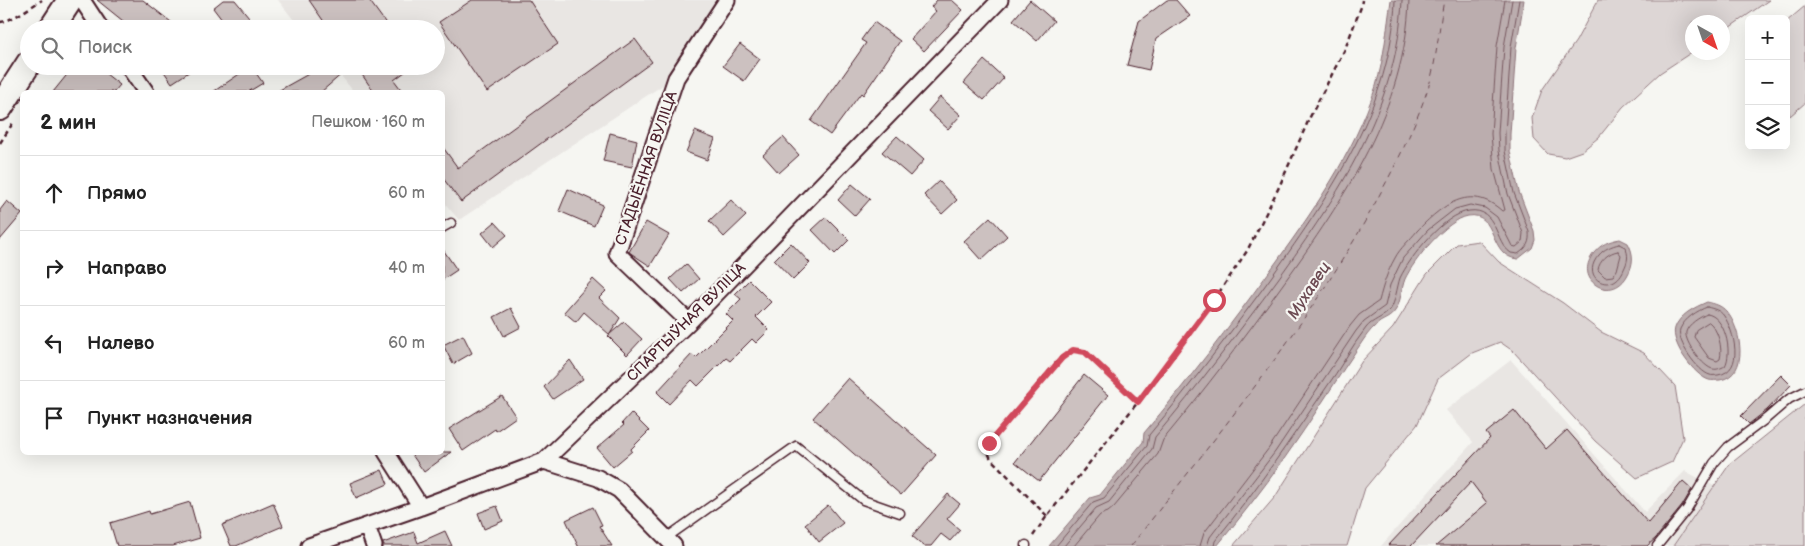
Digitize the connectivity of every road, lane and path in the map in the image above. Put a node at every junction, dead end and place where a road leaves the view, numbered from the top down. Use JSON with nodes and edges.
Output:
{"nodes":[{"id":1,"x":42,"y":0,"type":"edge"},
{"id":2,"x":70,"y":0,"type":"edge"},
{"id":3,"x":82,"y":0,"type":"edge"},
{"id":4,"x":727,"y":0,"type":"edge"},
{"id":5,"x":1000,"y":0,"type":"edge"},
{"id":6,"x":1362,"y":0,"type":"edge"},
{"id":7,"x":57,"y":20,"type":"edge"},
{"id":8,"x":96,"y":20,"type":"edge"},
{"id":9,"x":0,"y":22,"type":"edge"},
{"id":10,"x":21,"y":75,"type":"edge"},
{"id":11,"x":134,"y":75,"type":"edge"},
{"id":12,"x":145,"y":90,"type":"edge"},
{"id":13,"x":0,"y":108,"type":"edge"},
{"id":14,"x":451,"y":223,"type":"dead end"},
{"id":15,"x":445,"y":226,"type":"edge"},
{"id":16,"x":689,"y":322,"type":"junction"},
{"id":17,"x":1805,"y":391,"type":"edge"},
{"id":18,"x":1138,"y":402,"type":"junction"},
{"id":19,"x":388,"y":455,"type":"edge"},
{"id":20,"x":544,"y":461,"type":"junction"},
{"id":21,"x":421,"y":508,"type":"junction"},
{"id":22,"x":900,"y":513,"type":"dead end"},
{"id":23,"x":1047,"y":516,"type":"junction"},
{"id":24,"x":367,"y":526,"type":"junction"},
{"id":25,"x":670,"y":542,"type":"edge"},
{"id":26,"x":309,"y":546,"type":"edge"},
{"id":27,"x":374,"y":546,"type":"edge"},
{"id":28,"x":1026,"y":546,"type":"edge"},
{"id":29,"x":1657,"y":546,"type":"edge"}],
"edges":[{"from":1,"to":9,"type":"path"},
{"from":2,"to":7,"type":"main road"},
{"from":3,"to":8,"type":"street"},
{"from":4,"to":16,"type":"street","name":"СТАДЫЁННАЯ ВУЛІЦА"},
{"from":5,"to":16,"type":"street","name":"СПАРТЫЎНАЯ ВУЛІЦА"},
{"from":6,"to":18,"type":"path"},
{"from":10,"to":13,"type":"main road"},
{"from":11,"to":12,"type":"street"},
{"from":14,"to":15,"type":"lane"},
{"from":16,"to":20,"type":"street","name":"СПАРТЫЎНАЯ ВУЛІЦА"},
{"from":17,"to":29,"type":"lane"},
{"from":18,"to":23,"type":"path"},
{"from":18,"to":23,"type":"path"},
{"from":19,"to":21,"type":"street"},
{"from":20,"to":21,"type":"street","name":"СПАРТЫЎНАЯ ВУЛІЦА"},
{"from":20,"to":25,"type":"street"},
{"from":21,"to":24,"type":"street","name":"СПАРТЫЎНАЯ ВУЛІЦА"},
{"from":22,"to":25,"type":"lane"},
{"from":23,"to":28,"type":"path"},
{"from":24,"to":26,"type":"street","name":"СПАРТЫЎНАЯ ВУЛІЦА"},
{"from":24,"to":27,"type":"street"}]}
